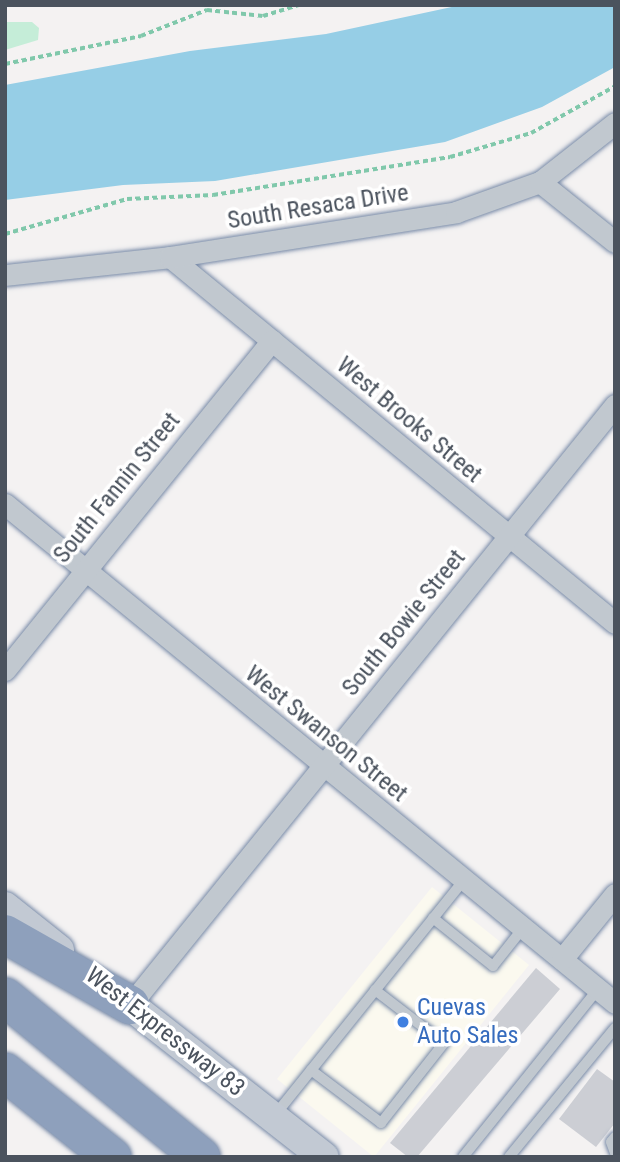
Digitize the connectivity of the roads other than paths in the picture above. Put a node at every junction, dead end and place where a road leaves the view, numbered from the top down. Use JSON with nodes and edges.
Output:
{"nodes":[{"id":1,"x":615,"y":123,"type":"edge"},
{"id":2,"x":540,"y":182,"type":"junction"},
{"id":3,"x":615,"y":242,"type":"edge"},
{"id":4,"x":170,"y":257,"type":"junction"},
{"id":5,"x":5,"y":275,"type":"edge"},
{"id":6,"x":272,"y":341,"type":"junction"},
{"id":7,"x":615,"y":405,"type":"edge"},
{"id":8,"x":5,"y":504,"type":"edge"},
{"id":9,"x":508,"y":537,"type":"junction"},
{"id":10,"x":86,"y":568,"type":"junction"},
{"id":11,"x":615,"y":623,"type":"edge"},
{"id":12,"x":5,"y":670,"type":"edge"},
{"id":13,"x":321,"y":765,"type":"junction"},
{"id":14,"x":464,"y":880,"type":"junction"},
{"id":15,"x":615,"y":894,"type":"edge"},
{"id":16,"x":5,"y":907,"type":"edge"},
{"id":17,"x":433,"y":918,"type":"junction"},
{"id":18,"x":523,"y":928,"type":"junction"},
{"id":19,"x":5,"y":934,"type":"edge"},
{"id":20,"x":562,"y":959,"type":"junction"},
{"id":21,"x":375,"y":990,"type":"junction"},
{"id":22,"x":607,"y":996,"type":"edge"},
{"id":23,"x":5,"y":997,"type":"edge"},
{"id":24,"x":130,"y":1005,"type":"junction"},
{"id":25,"x":615,"y":1028,"type":"edge"},
{"id":26,"x":605,"y":1040,"type":"junction"},
{"id":27,"x":615,"y":1048,"type":"edge"},
{"id":28,"x":312,"y":1070,"type":"junction"},
{"id":29,"x":5,"y":1072,"type":"edge"},
{"id":30,"x":274,"y":1117,"type":"junction"},
{"id":31,"x":615,"y":1137,"type":"edge"},
{"id":32,"x":615,"y":1153,"type":"edge"},
{"id":33,"x":112,"y":1157,"type":"edge"},
{"id":34,"x":201,"y":1157,"type":"edge"},
{"id":35,"x":324,"y":1157,"type":"edge"},
{"id":36,"x":463,"y":1157,"type":"edge"},
{"id":37,"x":509,"y":1157,"type":"edge"}],
"edges":[{"from":1,"to":2,"type":"street","name":"South Resaca Drive"},
{"from":2,"to":3,"type":"street"},
{"from":2,"to":4,"type":"street","name":"South Resaca Drive"},
{"from":4,"to":5,"type":"street","name":"South Resaca Drive"},
{"from":4,"to":6,"type":"street","name":"West Brooks Street"},
{"from":6,"to":9,"type":"street","name":"West Brooks Street"},
{"from":6,"to":10,"type":"street","name":"South Fannin Street"},
{"from":7,"to":9,"type":"street","name":"South Bowie Street"},
{"from":8,"to":10,"type":"street","name":"West Swanson Street"},
{"from":9,"to":11,"type":"street","name":"West Brooks Street"},
{"from":9,"to":13,"type":"street","name":"South Bowie Street"},
{"from":10,"to":12,"type":"street","name":"South Fannin Street"},
{"from":10,"to":13,"type":"street","name":"West Swanson Street"},
{"from":13,"to":14,"type":"street","name":"West Swanson Street"},
{"from":13,"to":24,"type":"street","name":"South Bowie Street"},
{"from":14,"to":17,"type":"lane"},
{"from":14,"to":18,"type":"street","name":"West Swanson Street"},
{"from":15,"to":20,"type":"street"},
{"from":16,"to":24,"type":"main road","name":"West Expressway 83"},
{"from":17,"to":18,"type":"lane"},
{"from":17,"to":21,"type":"lane"},
{"from":18,"to":20,"type":"street","name":"West Swanson Street"},
{"from":19,"to":24,"type":"highway"},
{"from":20,"to":22,"type":"street","name":"West Swanson Street"},
{"from":21,"to":28,"type":"lane"},
{"from":21,"to":28,"type":"lane"},
{"from":22,"to":36,"type":"lane"},
{"from":23,"to":34,"type":"highway"},
{"from":24,"to":30,"type":"main road","name":"West Expressway 83"},
{"from":25,"to":26,"type":"lane"},
{"from":26,"to":27,"type":"lane"},
{"from":26,"to":37,"type":"lane"},
{"from":28,"to":30,"type":"lane"},
{"from":29,"to":33,"type":"highway"},
{"from":30,"to":35,"type":"main road","name":"West Expressway 83"},
{"from":31,"to":32,"type":"lane"}]}
